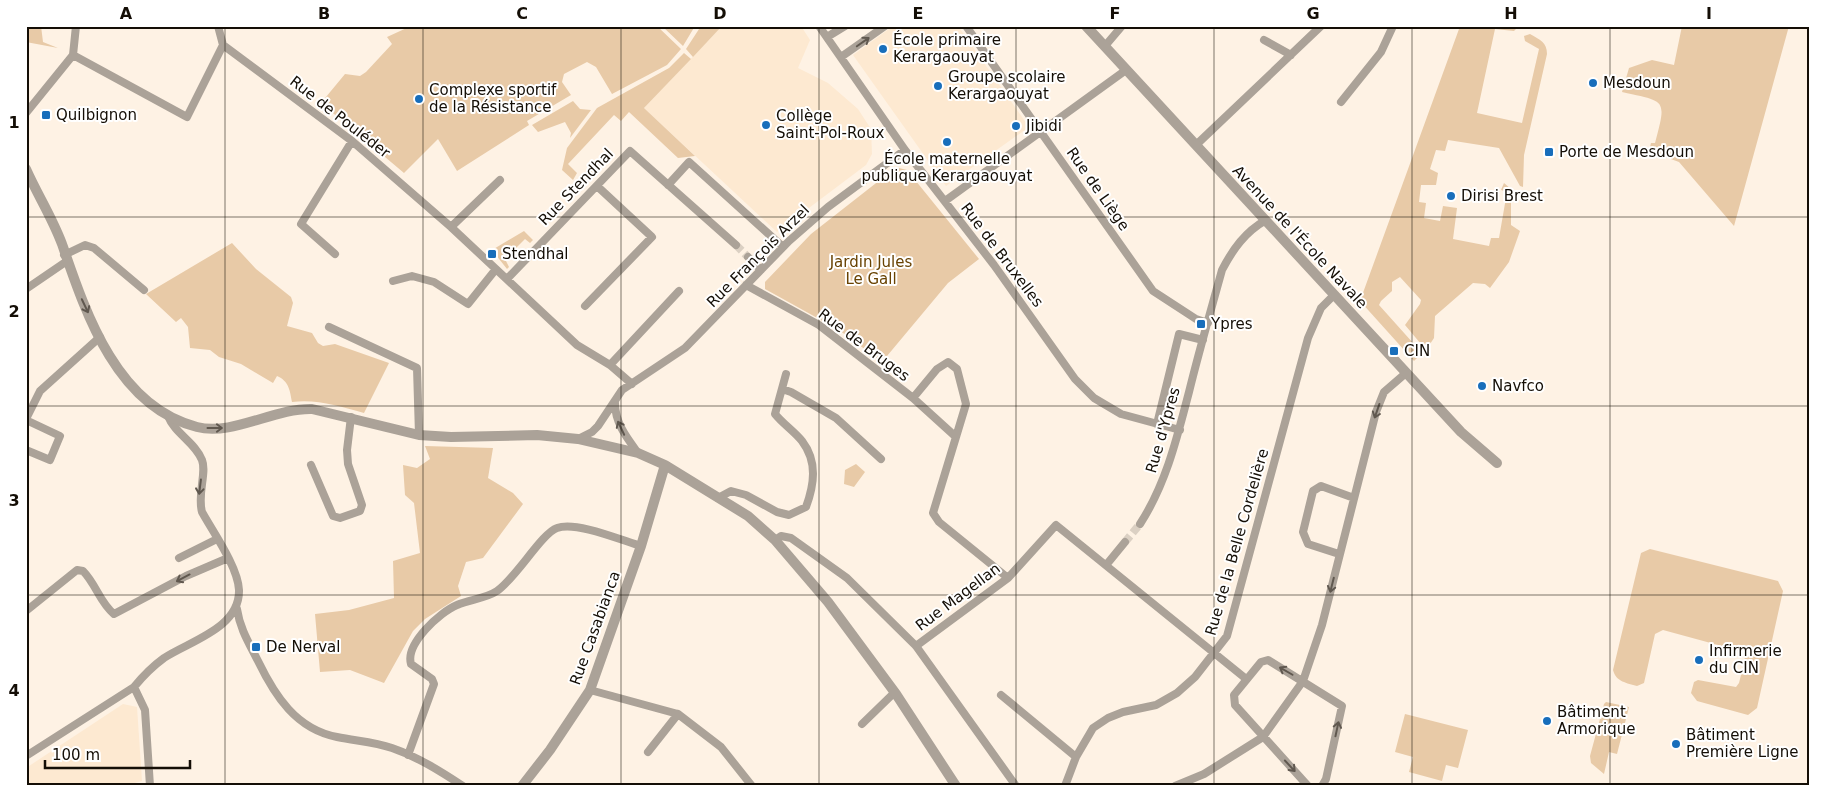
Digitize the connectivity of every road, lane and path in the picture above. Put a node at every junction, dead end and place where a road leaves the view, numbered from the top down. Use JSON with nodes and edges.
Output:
{"nodes":[{"id":1,"x":76,"y":26,"type":"edge"},
{"id":2,"x":218,"y":26,"type":"edge"},
{"id":3,"x":819,"y":26,"type":"edge"},
{"id":4,"x":845,"y":26,"type":"edge"},
{"id":5,"x":885,"y":26,"type":"edge"},
{"id":6,"x":966,"y":26,"type":"edge"},
{"id":7,"x":1086,"y":26,"type":"edge"},
{"id":8,"x":1122,"y":26,"type":"edge"},
{"id":9,"x":1321,"y":26,"type":"edge"},
{"id":10,"x":1393,"y":26,"type":"edge"},
{"id":11,"x":827,"y":37,"type":"junction"},
{"id":12,"x":1264,"y":40,"type":"dead end"},
{"id":13,"x":223,"y":45,"type":"junction"},
{"id":14,"x":1105,"y":46,"type":"junction"},
{"id":15,"x":73,"y":55,"type":"junction"},
{"id":16,"x":1291,"y":55,"type":"junction"},
{"id":17,"x":841,"y":58,"type":"junction"},
{"id":18,"x":1126,"y":70,"type":"junction"},
{"id":19,"x":1340,"y":102,"type":"dead end"},
{"id":20,"x":26,"y":113,"type":"edge"},
{"id":21,"x":1042,"y":130,"type":"junction"},
{"id":22,"x":352,"y":141,"type":"junction"},
{"id":23,"x":1196,"y":146,"type":"junction"},
{"id":24,"x":905,"y":150,"type":"junction"},
{"id":25,"x":26,"y":169,"type":"edge"},
{"id":26,"x":500,"y":180,"type":"dead end"},
{"id":27,"x":668,"y":185,"type":"junction"},
{"id":28,"x":597,"y":186,"type":"junction"},
{"id":29,"x":945,"y":201,"type":"junction"},
{"id":30,"x":1266,"y":220,"type":"junction"},
{"id":31,"x":451,"y":227,"type":"junction"},
{"id":32,"x":736,"y":246,"type":"tunnel mouth"},
{"id":33,"x":783,"y":247,"type":"junction"},
{"id":34,"x":335,"y":254,"type":"dead end"},
{"id":35,"x":748,"y":257,"type":"tunnel mouth"},
{"id":36,"x":66,"y":258,"type":"junction"},
{"id":37,"x":496,"y":270,"type":"junction"},
{"id":38,"x":761,"y":270,"type":"junction"},
{"id":39,"x":506,"y":279,"type":"junction"},
{"id":40,"x":393,"y":281,"type":"dead end"},
{"id":41,"x":746,"y":285,"type":"junction"},
{"id":42,"x":26,"y":289,"type":"edge"},
{"id":43,"x":144,"y":290,"type":"dead end"},
{"id":44,"x":678,"y":291,"type":"dead end"},
{"id":45,"x":1334,"y":295,"type":"junction"},
{"id":46,"x":585,"y":306,"type":"dead end"},
{"id":47,"x":1208,"y":323,"type":"junction"},
{"id":48,"x":329,"y":327,"type":"dead end"},
{"id":49,"x":100,"y":337,"type":"junction"},
{"id":50,"x":1203,"y":340,"type":"junction"},
{"id":51,"x":610,"y":365,"type":"junction"},
{"id":52,"x":1406,"y":373,"type":"junction"},
{"id":53,"x":786,"y":374,"type":"dead end"},
{"id":54,"x":632,"y":384,"type":"junction"},
{"id":55,"x":782,"y":389,"type":"junction"},
{"id":56,"x":913,"y":398,"type":"junction"},
{"id":57,"x":615,"y":399,"type":"junction"},
{"id":58,"x":168,"y":416,"type":"junction"},
{"id":59,"x":351,"y":417,"type":"junction"},
{"id":60,"x":26,"y":420,"type":"edge"},
{"id":61,"x":1157,"y":424,"type":"junction"},
{"id":62,"x":1180,"y":430,"type":"junction"},
{"id":63,"x":419,"y":435,"type":"junction"},
{"id":64,"x":956,"y":437,"type":"junction"},
{"id":65,"x":578,"y":438,"type":"junction"},
{"id":66,"x":26,"y":450,"type":"edge"},
{"id":67,"x":638,"y":453,"type":"junction"},
{"id":68,"x":881,"y":459,"type":"dead end"},
{"id":69,"x":1497,"y":463,"type":"dead end"},
{"id":70,"x":312,"y":465,"type":"dead end"},
{"id":71,"x":665,"y":465,"type":"junction"},
{"id":72,"x":718,"y":498,"type":"junction"},
{"id":73,"x":1354,"y":498,"type":"junction"},
{"id":74,"x":1140,"y":524,"type":"tunnel mouth"},
{"id":75,"x":217,"y":539,"type":"junction"},
{"id":76,"x":775,"y":540,"type":"junction"},
{"id":77,"x":1125,"y":542,"type":"tunnel mouth"},
{"id":78,"x":641,"y":546,"type":"junction"},
{"id":79,"x":1339,"y":554,"type":"junction"},
{"id":80,"x":179,"y":558,"type":"dead end"},
{"id":81,"x":228,"y":558,"type":"junction"},
{"id":82,"x":1107,"y":564,"type":"junction"},
{"id":83,"x":1008,"y":578,"type":"junction"},
{"id":84,"x":237,"y":609,"type":"junction"},
{"id":85,"x":26,"y":611,"type":"edge"},
{"id":86,"x":222,"y":624,"type":"junction"},
{"id":87,"x":240,"y":627,"type":"junction"},
{"id":88,"x":916,"y":646,"type":"junction"},
{"id":89,"x":1214,"y":654,"type":"junction"},
{"id":90,"x":1245,"y":678,"type":"junction"},
{"id":91,"x":1303,"y":681,"type":"junction"},
{"id":92,"x":134,"y":686,"type":"junction"},
{"id":93,"x":590,"y":690,"type":"junction"},
{"id":94,"x":895,"y":692,"type":"junction"},
{"id":95,"x":1002,"y":695,"type":"dead end"},
{"id":96,"x":678,"y":714,"type":"junction"},
{"id":97,"x":862,"y":724,"type":"dead end"},
{"id":98,"x":1263,"y":737,"type":"junction"},
{"id":99,"x":648,"y":752,"type":"dead end"},
{"id":100,"x":408,"y":755,"type":"junction"},
{"id":101,"x":26,"y":756,"type":"edge"},
{"id":102,"x":1076,"y":757,"type":"junction"},
{"id":103,"x":150,"y":786,"type":"edge"},
{"id":104,"x":463,"y":786,"type":"edge"},
{"id":105,"x":522,"y":786,"type":"edge"},
{"id":106,"x":752,"y":786,"type":"edge"},
{"id":107,"x":956,"y":786,"type":"edge"},
{"id":108,"x":1016,"y":786,"type":"edge"},
{"id":109,"x":1064,"y":786,"type":"edge"},
{"id":110,"x":1175,"y":786,"type":"edge"},
{"id":111,"x":1308,"y":786,"type":"edge"},
{"id":112,"x":1322,"y":786,"type":"edge"}],
"edges":[{"from":1,"to":15,"type":"street"},
{"from":2,"to":13,"type":"street"},
{"from":3,"to":11,"type":"street","name":"Rue de Bruxelles"},
{"from":4,"to":11,"type":"street"},
{"from":17,"to":5,"type":"street","one_way":true},
{"from":6,"to":21,"type":"street","name":"Rue de Liège"},
{"from":7,"to":14,"type":"street","name":"Avenue de l'École Navale"},
{"from":8,"to":14,"type":"street"},
{"from":9,"to":16,"type":"street"},
{"from":10,"to":19,"type":"street"},
{"from":11,"to":17,"type":"street","name":"Rue de Bruxelles"},
{"from":12,"to":16,"type":"street"},
{"from":13,"to":15,"type":"street"},
{"from":13,"to":22,"type":"street","name":"Rue de Pouléder"},
{"from":14,"to":18,"type":"street","name":"Avenue de l'École Navale"},
{"from":15,"to":20,"type":"street"},
{"from":16,"to":23,"type":"street"},
{"from":17,"to":24,"type":"street","name":"Rue de Bruxelles"},
{"from":18,"to":21,"type":"street"},
{"from":18,"to":23,"type":"street","name":"Avenue de l'École Navale"},
{"from":21,"to":29,"type":"street"},
{"from":21,"to":47,"type":"street","name":"Rue de Liège"},
{"from":22,"to":31,"type":"street","name":"Rue de Pouléder"},
{"from":22,"to":34,"type":"street"},
{"from":23,"to":30,"type":"street","name":"Avenue de l'École Navale"},
{"from":24,"to":29,"type":"street","name":"Rue de Bruxelles"},
{"from":24,"to":33,"type":"street","name":"Rue François Arzel"},
{"from":25,"to":36,"type":"street"},
{"from":26,"to":31,"type":"street"},
{"from":27,"to":28,"type":"street","name":"Rue Stendhal"},
{"from":27,"to":32,"type":"street","name":"Rue Stendhal"},
{"from":27,"to":33,"type":"street"},
{"from":28,"to":39,"type":"street","name":"Rue Stendhal"},
{"from":28,"to":46,"type":"street"},
{"from":29,"to":61,"type":"street","name":"Rue de Bruxelles"},
{"from":30,"to":45,"type":"street","name":"Avenue de l'École Navale"},
{"from":30,"to":47,"type":"street","name":"Rue d'Ypres"},
{"from":31,"to":37,"type":"street","name":"Rue de Pouléder"},
{"from":33,"to":38,"type":"street","name":"Rue François Arzel"},
{"from":35,"to":38,"type":"street"},
{"from":36,"to":42,"type":"street"},
{"from":36,"to":43,"type":"street"},
{"from":36,"to":49,"type":"street","one_way":true},
{"from":37,"to":39,"type":"street","name":"Rue de Pouléder"},
{"from":37,"to":40,"type":"street"},
{"from":38,"to":41,"type":"street","name":"Rue François Arzel"},
{"from":39,"to":51,"type":"street","name":"Rue de Pouléder"},
{"from":41,"to":54,"type":"street","name":"Rue François Arzel"},
{"from":41,"to":56,"type":"street","name":"Rue de Bruges"},
{"from":44,"to":51,"type":"street"},
{"from":45,"to":52,"type":"street","name":"Avenue de l'École Navale"},
{"from":45,"to":89,"type":"street","name":"Rue de la Belle Cordelière"},
{"from":47,"to":50,"type":"street","name":"Rue d'Ypres"},
{"from":48,"to":63,"type":"street"},
{"from":49,"to":58,"type":"street"},
{"from":49,"to":60,"type":"street"},
{"from":50,"to":61,"type":"street","name":"Rue d'Ypres"},
{"from":50,"to":62,"type":"street","name":"Rue d'Ypres"},
{"from":51,"to":54,"type":"street","name":"Rue de Pouléder"},
{"from":52,"to":69,"type":"street","name":"Avenue de l'École Navale"},
{"from":52,"to":73,"type":"street","one_way":true},
{"from":53,"to":55,"type":"street"},
{"from":54,"to":57,"type":"street"},
{"from":55,"to":68,"type":"street"},
{"from":55,"to":72,"type":"street"},
{"from":56,"to":64,"type":"street","name":"Rue de Bruges"},
{"from":56,"to":64,"type":"street","name":"Rue de Bruges"},
{"from":57,"to":65,"type":"street"},
{"from":67,"to":57,"type":"street","one_way":true},
{"from":58,"to":59,"type":"street","one_way":true},
{"from":58,"to":75,"type":"street","one_way":true},
{"from":59,"to":63,"type":"street"},
{"from":59,"to":70,"type":"street"},
{"from":60,"to":66,"type":"street"},
{"from":61,"to":62,"type":"street","name":"Rue de Bruxelles"},
{"from":62,"to":74,"type":"street","name":"Rue d'Ypres"},
{"from":63,"to":65,"type":"street"},
{"from":64,"to":83,"type":"street","name":"Rue de Bruges"},
{"from":65,"to":67,"type":"street"},
{"from":67,"to":71,"type":"street"},
{"from":71,"to":72,"type":"street"},
{"from":71,"to":78,"type":"street","name":"Rue Casabianca"},
{"from":72,"to":76,"type":"street"},
{"from":73,"to":79,"type":"street"},
{"from":73,"to":79,"type":"street"},
{"from":75,"to":80,"type":"street"},
{"from":75,"to":81,"type":"street"},
{"from":76,"to":88,"type":"street"},
{"from":76,"to":94,"type":"street"},
{"from":77,"to":82,"type":"street"},
{"from":78,"to":93,"type":"street","name":"Rue Casabianca"},
{"from":78,"to":100,"type":"street"},
{"from":79,"to":91,"type":"street","one_way":true},
{"from":81,"to":84,"type":"street"},
{"from":81,"to":85,"type":"street","one_way":true},
{"from":82,"to":83,"type":"street","name":"Rue Magellan"},
{"from":82,"to":89,"type":"street"},
{"from":83,"to":88,"type":"street","name":"Rue Magellan"},
{"from":84,"to":86,"type":"street"},
{"from":84,"to":87,"type":"street"},
{"from":86,"to":87,"type":"street"},
{"from":86,"to":92,"type":"street"},
{"from":87,"to":100,"type":"street"},
{"from":88,"to":108,"type":"street"},
{"from":89,"to":90,"type":"street"},
{"from":89,"to":102,"type":"street","name":"Rue de la Belle Cordelière"},
{"from":91,"to":90,"type":"street","one_way":true},
{"from":90,"to":98,"type":"street"},
{"from":91,"to":98,"type":"street"},
{"from":112,"to":91,"type":"street","one_way":true},
{"from":92,"to":101,"type":"street"},
{"from":92,"to":103,"type":"street"},
{"from":93,"to":96,"type":"street"},
{"from":93,"to":105,"type":"street","name":"Rue Casabianca"},
{"from":94,"to":97,"type":"street"},
{"from":94,"to":107,"type":"street"},
{"from":95,"to":102,"type":"street"},
{"from":96,"to":99,"type":"street"},
{"from":96,"to":106,"type":"street"},
{"from":98,"to":110,"type":"street"},
{"from":98,"to":111,"type":"street","one_way":true},
{"from":100,"to":104,"type":"street"},
{"from":102,"to":109,"type":"street","name":"Rue de la Belle Cordelière"}]}
